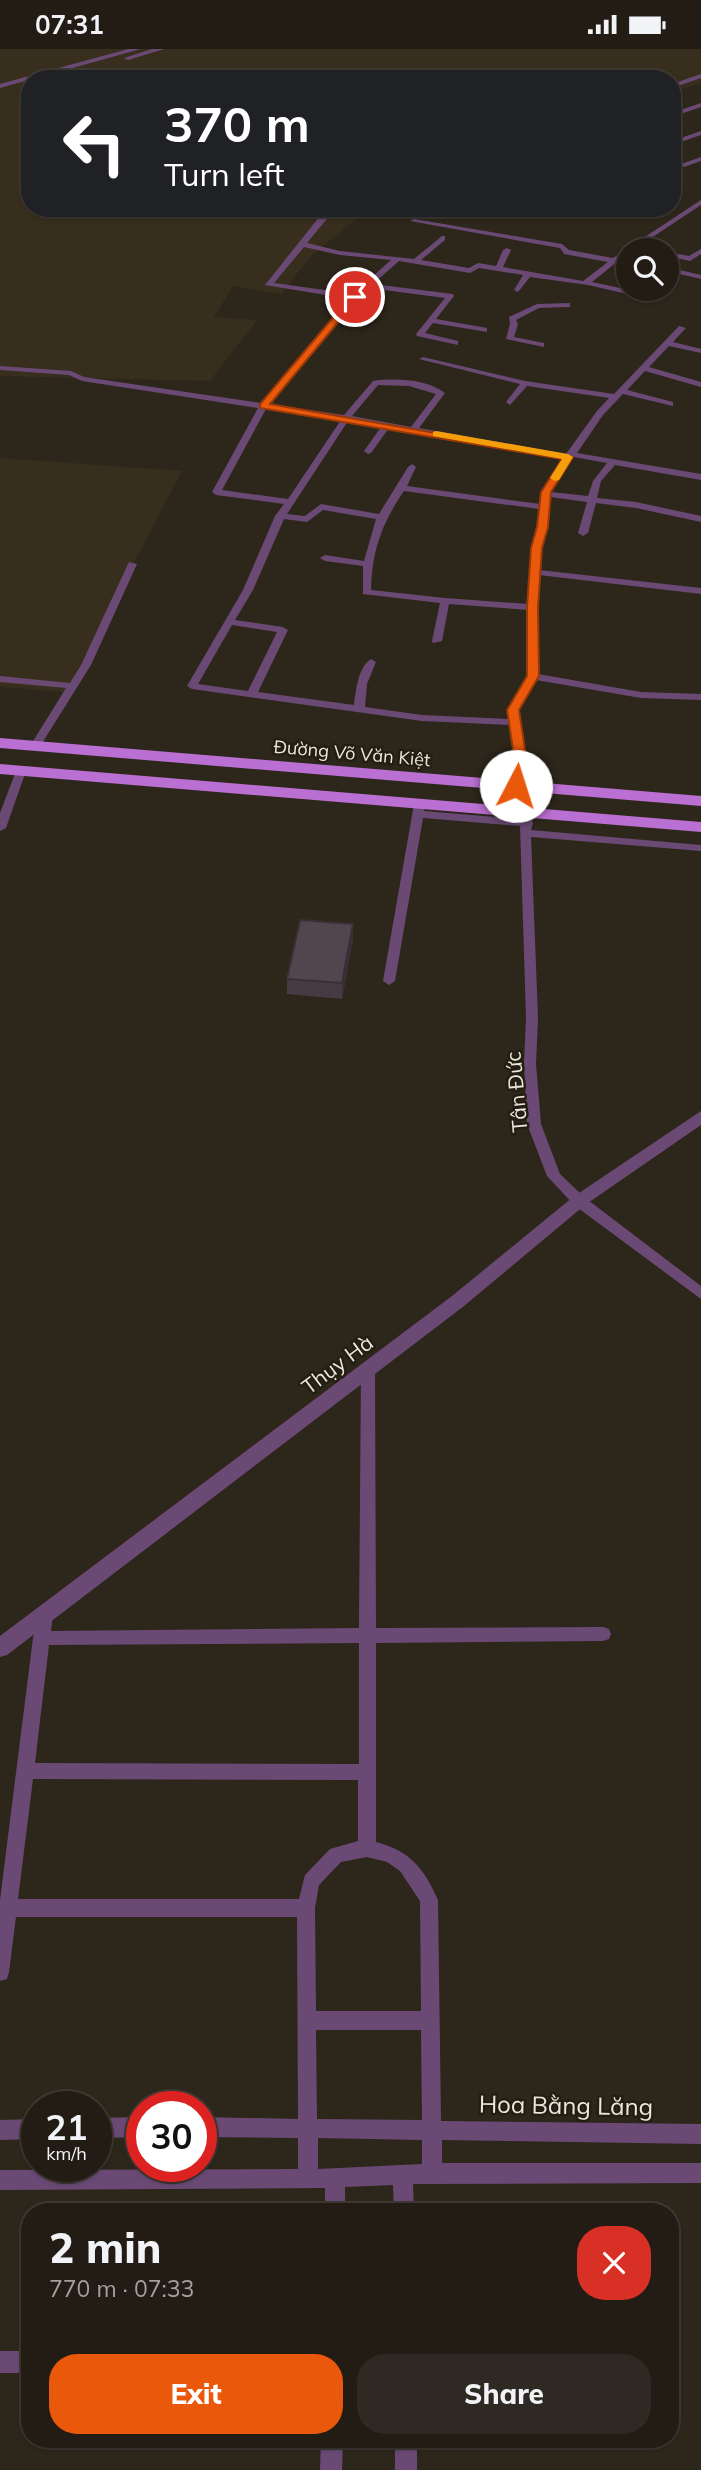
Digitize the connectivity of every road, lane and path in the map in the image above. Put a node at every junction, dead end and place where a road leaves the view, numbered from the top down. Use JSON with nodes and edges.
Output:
{"nodes":[{"id":1,"x":137,"y":49,"type":"edge"},
{"id":2,"x":160,"y":49,"type":"edge"},
{"id":3,"x":59,"y":70,"type":"edge"},
{"id":4,"x":85,"y":70,"type":"edge"},
{"id":5,"x":701,"y":76,"type":"edge"},
{"id":6,"x":21,"y":80,"type":"edge"},
{"id":7,"x":681,"y":83,"type":"edge"},
{"id":8,"x":0,"y":86,"type":"edge"},
{"id":9,"x":681,"y":86,"type":"edge"},
{"id":10,"x":21,"y":88,"type":"edge"},
{"id":11,"x":701,"y":88,"type":"edge"},
{"id":12,"x":0,"y":94,"type":"edge"},
{"id":13,"x":701,"y":107,"type":"edge"},
{"id":14,"x":681,"y":112,"type":"edge"},
{"id":15,"x":701,"y":132,"type":"edge"},
{"id":16,"x":681,"y":140,"type":"edge"},
{"id":17,"x":701,"y":159,"type":"edge"},
{"id":18,"x":681,"y":164,"type":"edge"},
{"id":19,"x":701,"y":202,"type":"edge"},
{"id":20,"x":681,"y":215,"type":"edge"},
{"id":21,"x":324,"y":217,"type":"edge"},
{"id":22,"x":678,"y":217,"type":"edge"},
{"id":23,"x":414,"y":221,"type":"dead end"},
{"id":24,"x":442,"y":238,"type":"dead end"},
{"id":25,"x":647,"y":238,"type":"edge"},
{"id":26,"x":302,"y":244,"type":"junction"},
{"id":27,"x":507,"y":250,"type":"dead end"},
{"id":28,"x":701,"y":251,"type":"edge"},
{"id":29,"x":679,"y":257,"type":"edge"},
{"id":30,"x":397,"y":258,"type":"junction"},
{"id":31,"x":616,"y":260,"type":"edge"},
{"id":32,"x":416,"y":261,"type":"junction"},
{"id":33,"x":616,"y":261,"type":"edge"},
{"id":34,"x":499,"y":269,"type":"junction"},
{"id":35,"x":679,"y":272,"type":"edge"},
{"id":36,"x":528,"y":274,"type":"junction"},
{"id":37,"x":701,"y":277,"type":"edge"},
{"id":38,"x":587,"y":283,"type":"junction"},
{"id":39,"x":368,"y":286,"type":"junction"},
{"id":40,"x":518,"y":290,"type":"dead end"},
{"id":41,"x":616,"y":290,"type":"edge"},
{"id":42,"x":355,"y":297,"type":"junction"},
{"id":43,"x":567,"y":305,"type":"dead end"},
{"id":44,"x":430,"y":320,"type":"junction"},
{"id":45,"x":682,"y":328,"type":"dead end"},
{"id":46,"x":484,"y":330,"type":"dead end"},
{"id":47,"x":455,"y":343,"type":"dead end"},
{"id":48,"x":667,"y":343,"type":"junction"},
{"id":49,"x":541,"y":345,"type":"dead end"},
{"id":50,"x":701,"y":351,"type":"edge"},
{"id":51,"x":423,"y":359,"type":"dead end"},
{"id":52,"x":643,"y":367,"type":"junction"},
{"id":53,"x":0,"y":369,"type":"edge"},
{"id":54,"x":525,"y":383,"type":"junction"},
{"id":55,"x":701,"y":385,"type":"edge"},
{"id":56,"x":618,"y":394,"type":"junction"},
{"id":57,"x":510,"y":402,"type":"dead end"},
{"id":58,"x":670,"y":404,"type":"dead end"},
{"id":59,"x":263,"y":406,"type":"junction"},
{"id":60,"x":346,"y":418,"type":"junction"},
{"id":61,"x":387,"y":425,"type":"junction"},
{"id":62,"x":413,"y":430,"type":"junction"},
{"id":63,"x":368,"y":451,"type":"dead end"},
{"id":64,"x":569,"y":456,"type":"junction"},
{"id":65,"x":613,"y":462,"type":"junction"},
{"id":66,"x":412,"y":467,"type":"dead end"},
{"id":67,"x":701,"y":477,"type":"edge"},
{"id":68,"x":403,"y":488,"type":"junction"},
{"id":69,"x":546,"y":493,"type":"junction"},
{"id":70,"x":592,"y":499,"type":"junction"},
{"id":71,"x":290,"y":502,"type":"junction"},
{"id":72,"x":545,"y":507,"type":"junction"},
{"id":73,"x":281,"y":516,"type":"junction"},
{"id":74,"x":382,"y":517,"type":"junction"},
{"id":75,"x":701,"y":519,"type":"edge"},
{"id":76,"x":583,"y":533,"type":"dead end"},
{"id":77,"x":325,"y":558,"type":"dead end"},
{"id":78,"x":132,"y":564,"type":"dead end"},
{"id":79,"x":368,"y":564,"type":"junction"},
{"id":80,"x":534,"y":572,"type":"junction"},
{"id":81,"x":701,"y":591,"type":"edge"},
{"id":82,"x":445,"y":601,"type":"junction"},
{"id":83,"x":533,"y":607,"type":"junction"},
{"id":84,"x":229,"y":622,"type":"junction"},
{"id":85,"x":437,"y":641,"type":"dead end"},
{"id":86,"x":371,"y":662,"type":"dead end"},
{"id":87,"x":533,"y":676,"type":"junction"},
{"id":88,"x":0,"y":678,"type":"edge"},
{"id":89,"x":72,"y":686,"type":"junction"},
{"id":90,"x":251,"y":695,"type":"junction"},
{"id":91,"x":701,"y":697,"type":"edge"},
{"id":92,"x":359,"y":710,"type":"junction"},
{"id":93,"x":515,"y":722,"type":"junction"},
{"id":94,"x":0,"y":743,"type":"edge"},
{"id":95,"x":35,"y":746,"type":"junction"},
{"id":96,"x":0,"y":769,"type":"edge"},
{"id":97,"x":18,"y":776,"type":"junction"},
{"id":98,"x":516,"y":786,"type":"junction"},
{"id":99,"x":0,"y":787,"type":"edge"},
{"id":100,"x":701,"y":801,"type":"edge"},
{"id":101,"x":419,"y":809,"type":"junction"},
{"id":102,"x":526,"y":823,"type":"junction"},
{"id":103,"x":701,"y":827,"type":"edge"},
{"id":104,"x":0,"y":828,"type":"edge"},
{"id":105,"x":701,"y":848,"type":"edge"},
{"id":106,"x":389,"y":981,"type":"dead end"},
{"id":107,"x":701,"y":1117,"type":"edge"},
{"id":108,"x":579,"y":1201,"type":"junction"},
{"id":109,"x":701,"y":1294,"type":"edge"},
{"id":110,"x":368,"y":1369,"type":"junction"},
{"id":111,"x":45,"y":1614,"type":"junction"},
{"id":112,"x":368,"y":1634,"type":"junction"},
{"id":113,"x":603,"y":1635,"type":"dead end"},
{"id":114,"x":41,"y":1638,"type":"junction"},
{"id":115,"x":0,"y":1647,"type":"edge"},
{"id":116,"x":25,"y":1771,"type":"junction"},
{"id":117,"x":367,"y":1772,"type":"junction"},
{"id":118,"x":367,"y":1848,"type":"junction"},
{"id":119,"x":8,"y":1908,"type":"junction"},
{"id":120,"x":306,"y":1908,"type":"junction"},
{"id":121,"x":0,"y":1972,"type":"edge"},
{"id":122,"x":430,"y":2020,"type":"junction"},
{"id":123,"x":306,"y":2021,"type":"junction"},
{"id":124,"x":217,"y":2127,"type":"edge"},
{"id":125,"x":308,"y":2127,"type":"junction"},
{"id":126,"x":21,"y":2129,"type":"edge"},
{"id":127,"x":430,"y":2129,"type":"junction"},
{"id":128,"x":0,"y":2130,"type":"edge"},
{"id":129,"x":701,"y":2134,"type":"edge"},
{"id":130,"x":432,"y":2173,"type":"junction"},
{"id":131,"x":701,"y":2173,"type":"edge"},
{"id":132,"x":403,"y":2174,"type":"junction"},
{"id":133,"x":335,"y":2177,"type":"junction"},
{"id":134,"x":308,"y":2179,"type":"junction"},
{"id":135,"x":0,"y":2180,"type":"edge"},
{"id":136,"x":335,"y":2203,"type":"edge"},
{"id":137,"x":404,"y":2203,"type":"edge"},
{"id":138,"x":0,"y":2362,"type":"edge"},
{"id":139,"x":21,"y":2362,"type":"edge"},
{"id":140,"x":332,"y":2448,"type":"edge"},
{"id":141,"x":406,"y":2448,"type":"edge"},
{"id":142,"x":331,"y":2470,"type":"edge"},
{"id":143,"x":407,"y":2470,"type":"edge"}],
"edges":[{"from":1,"to":3,"type":"street"},
{"from":2,"to":4,"type":"street"},
{"from":5,"to":7,"type":"street"},
{"from":6,"to":8,"type":"street"},
{"from":9,"to":11,"type":"street"},
{"from":10,"to":12,"type":"street"},
{"from":13,"to":14,"type":"street"},
{"from":15,"to":16,"type":"street"},
{"from":17,"to":18,"type":"street"},
{"from":19,"to":20,"type":"street"},
{"from":21,"to":26,"type":"street"},
{"from":22,"to":25,"type":"street"},
{"from":23,"to":31,"type":"street"},
{"from":24,"to":32,"type":"street"},
{"from":26,"to":30,"type":"street"},
{"from":26,"to":42,"type":"street"},
{"from":27,"to":34,"type":"street"},
{"from":28,"to":29,"type":"street"},
{"from":30,"to":32,"type":"street"},
{"from":30,"to":39,"type":"street"},
{"from":32,"to":34,"type":"street"},
{"from":33,"to":38,"type":"street"},
{"from":34,"to":36,"type":"street"},
{"from":35,"to":37,"type":"street"},
{"from":36,"to":38,"type":"street"},
{"from":36,"to":40,"type":"street"},
{"from":38,"to":41,"type":"street"},
{"from":39,"to":42,"type":"street"},
{"from":39,"to":44,"type":"street"},
{"from":42,"to":59,"type":"street"},
{"from":43,"to":49,"type":"street"},
{"from":44,"to":46,"type":"street"},
{"from":44,"to":47,"type":"street"},
{"from":45,"to":48,"type":"street"},
{"from":48,"to":50,"type":"street"},
{"from":48,"to":52,"type":"street"},
{"from":51,"to":54,"type":"street"},
{"from":52,"to":55,"type":"street"},
{"from":52,"to":56,"type":"street"},
{"from":53,"to":59,"type":"street"},
{"from":54,"to":56,"type":"street"},
{"from":54,"to":57,"type":"street"},
{"from":56,"to":58,"type":"street"},
{"from":56,"to":64,"type":"street"},
{"from":59,"to":60,"type":"street"},
{"from":59,"to":71,"type":"street"},
{"from":60,"to":61,"type":"street"},
{"from":60,"to":62,"type":"street"},
{"from":60,"to":71,"type":"street"},
{"from":61,"to":62,"type":"street"},
{"from":61,"to":63,"type":"street"},
{"from":62,"to":64,"type":"street"},
{"from":64,"to":65,"type":"street"},
{"from":64,"to":69,"type":"street"},
{"from":65,"to":67,"type":"street"},
{"from":65,"to":70,"type":"street"},
{"from":66,"to":68,"type":"street"},
{"from":68,"to":72,"type":"street"},
{"from":68,"to":74,"type":"street"},
{"from":69,"to":70,"type":"street"},
{"from":69,"to":72,"type":"street"},
{"from":70,"to":75,"type":"street"},
{"from":70,"to":76,"type":"street"},
{"from":71,"to":73,"type":"street"},
{"from":72,"to":80,"type":"street"},
{"from":73,"to":74,"type":"street"},
{"from":73,"to":84,"type":"street"},
{"from":74,"to":79,"type":"street"},
{"from":77,"to":79,"type":"street"},
{"from":78,"to":89,"type":"street"},
{"from":79,"to":82,"type":"street"},
{"from":80,"to":81,"type":"street"},
{"from":80,"to":83,"type":"street"},
{"from":82,"to":83,"type":"street"},
{"from":82,"to":85,"type":"street"},
{"from":83,"to":87,"type":"street"},
{"from":84,"to":90,"type":"street"},
{"from":84,"to":90,"type":"street"},
{"from":86,"to":92,"type":"street"},
{"from":87,"to":91,"type":"street"},
{"from":87,"to":93,"type":"street"},
{"from":88,"to":89,"type":"street"},
{"from":89,"to":95,"type":"street"},
{"from":90,"to":92,"type":"street"},
{"from":92,"to":93,"type":"street"},
{"from":93,"to":98,"type":"street"},
{"from":94,"to":95,"type":"highway","name":"Đường Võ Văn Kiệt"},
{"from":95,"to":98,"type":"highway","name":"Đường Võ Văn Kiệt"},
{"from":96,"to":97,"type":"highway"},
{"from":97,"to":99,"type":"street"},
{"from":97,"to":101,"type":"highway"},
{"from":97,"to":104,"type":"street"},
{"from":98,"to":100,"type":"highway","name":"Đường Võ Văn Kiệt"},
{"from":101,"to":102,"type":"highway"},
{"from":101,"to":106,"type":"street"},
{"from":102,"to":103,"type":"highway"},
{"from":102,"to":105,"type":"street"},
{"from":102,"to":108,"type":"street","name":"Tân Đức"},
{"from":107,"to":108,"type":"street","name":"Thụy Hà"},
{"from":108,"to":109,"type":"street","name":"Tân Đức"},
{"from":108,"to":110,"type":"street","name":"Thụy Hà"},
{"from":110,"to":111,"type":"street","name":"Thụy Hà"},
{"from":110,"to":112,"type":"street"},
{"from":111,"to":114,"type":"street"},
{"from":111,"to":115,"type":"street","name":"Thụy Hà"},
{"from":112,"to":113,"type":"street"},
{"from":112,"to":114,"type":"street"},
{"from":112,"to":117,"type":"street"},
{"from":114,"to":116,"type":"street"},
{"from":116,"to":117,"type":"street"},
{"from":116,"to":119,"type":"street"},
{"from":117,"to":118,"type":"street"},
{"from":118,"to":120,"type":"street"},
{"from":118,"to":122,"type":"street"},
{"from":119,"to":120,"type":"street"},
{"from":119,"to":121,"type":"street"},
{"from":120,"to":123,"type":"street"},
{"from":122,"to":123,"type":"street"},
{"from":122,"to":127,"type":"street"},
{"from":123,"to":125,"type":"street"},
{"from":124,"to":125,"type":"street","name":"Hoa Bằng Lăng"},
{"from":125,"to":127,"type":"street","name":"Hoa Bằng Lăng"},
{"from":125,"to":134,"type":"street"},
{"from":126,"to":128,"type":"street"},
{"from":127,"to":129,"type":"street","name":"Hoa Bằng Lăng"},
{"from":127,"to":130,"type":"street"},
{"from":130,"to":131,"type":"street"},
{"from":130,"to":132,"type":"street"},
{"from":132,"to":133,"type":"street"},
{"from":132,"to":137,"type":"street"},
{"from":133,"to":134,"type":"street"},
{"from":133,"to":136,"type":"street"},
{"from":134,"to":135,"type":"street"},
{"from":138,"to":139,"type":"street"},
{"from":140,"to":142,"type":"street"},
{"from":141,"to":143,"type":"street"}]}
